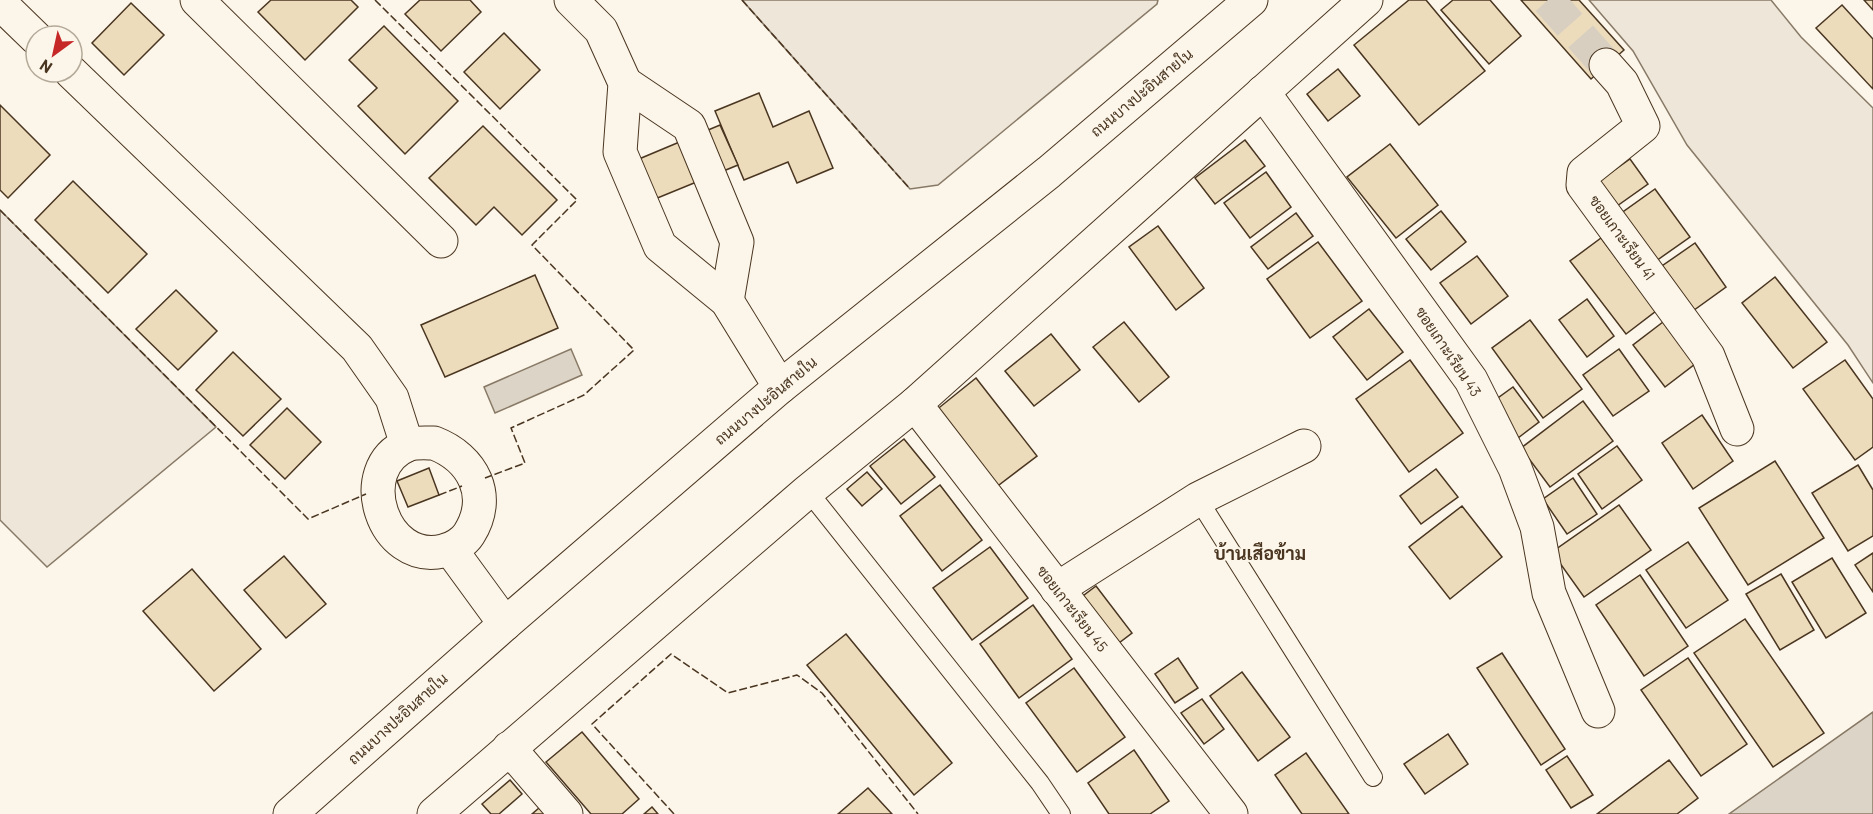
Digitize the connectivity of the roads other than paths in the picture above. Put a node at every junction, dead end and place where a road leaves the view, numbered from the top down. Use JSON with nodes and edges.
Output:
{"nodes":[{"id":1,"x":197,"y":0,"type":"edge"},
{"id":2,"x":571,"y":0,"type":"edge"},
{"id":3,"x":1251,"y":0,"type":"edge"},
{"id":4,"x":1366,"y":0,"type":"edge"},
{"id":5,"x":3,"y":4,"type":"edge"},
{"id":6,"x":24,"y":26,"type":"edge"},
{"id":7,"x":1606,"y":65,"type":"tunnel mouth"},
{"id":8,"x":625,"y":83,"type":"junction"},
{"id":9,"x":83,"y":84,"type":"edge"},
{"id":10,"x":1263,"y":92,"type":"junction"},
{"id":11,"x":441,"y":241,"type":"dead end"},
{"id":12,"x":727,"y":301,"type":"junction"},
{"id":13,"x":780,"y":387,"type":"junction"},
{"id":14,"x":915,"y":404,"type":"junction"},
{"id":15,"x":1737,"y":429,"type":"dead end"},
{"id":16,"x":407,"y":445,"type":"junction"},
{"id":17,"x":1304,"y":446,"type":"dead end"},
{"id":18,"x":808,"y":491,"type":"junction"},
{"id":19,"x":1197,"y":500,"type":"junction"},
{"id":20,"x":451,"y":550,"type":"junction"},
{"id":21,"x":1057,"y":589,"type":"junction"},
{"id":22,"x":505,"y":624,"type":"junction"},
{"id":23,"x":1598,"y":711,"type":"dead end"},
{"id":24,"x":509,"y":748,"type":"junction"},
{"id":25,"x":1372,"y":777,"type":"dead end"},
{"id":26,"x":290,"y":814,"type":"edge"},
{"id":27,"x":434,"y":814,"type":"edge"},
{"id":28,"x":566,"y":814,"type":"edge"},
{"id":29,"x":1061,"y":814,"type":"edge"},
{"id":30,"x":1231,"y":814,"type":"edge"}],
"edges":[{"from":1,"to":11,"type":"street"},
{"from":2,"to":8,"type":"street"},
{"from":3,"to":13,"type":"street","name":"ถนนบางปะอินสายใน"},
{"from":4,"to":10,"type":"street"},
{"from":5,"to":6,"type":"street"},
{"from":7,"to":15,"type":"street","name":"ซอยเกาะเรียน 41"},
{"from":8,"to":12,"type":"street"},
{"from":8,"to":12,"type":"street"},
{"from":9,"to":16,"type":"street"},
{"from":10,"to":14,"type":"street"},
{"from":10,"to":23,"type":"street","name":"ซอยเกาะเรียน 43"},
{"from":12,"to":13,"type":"street"},
{"from":13,"to":22,"type":"street","name":"ถนนบางปะอินสายใน"},
{"from":14,"to":18,"type":"street"},
{"from":14,"to":21,"type":"street","name":"ซอยเกาะเรียน 45"},
{"from":16,"to":20,"type":"street"},
{"from":16,"to":20,"type":"street"},
{"from":17,"to":19,"type":"street"},
{"from":18,"to":24,"type":"street"},
{"from":18,"to":29,"type":"lane"},
{"from":19,"to":21,"type":"street"},
{"from":19,"to":25,"type":"lane"},
{"from":20,"to":22,"type":"street"},
{"from":21,"to":30,"type":"street","name":"ซอยเกาะเรียน 45"},
{"from":22,"to":26,"type":"street","name":"ถนนบางปะอินสายใน"},
{"from":24,"to":27,"type":"street"},
{"from":24,"to":28,"type":"street"}]}
